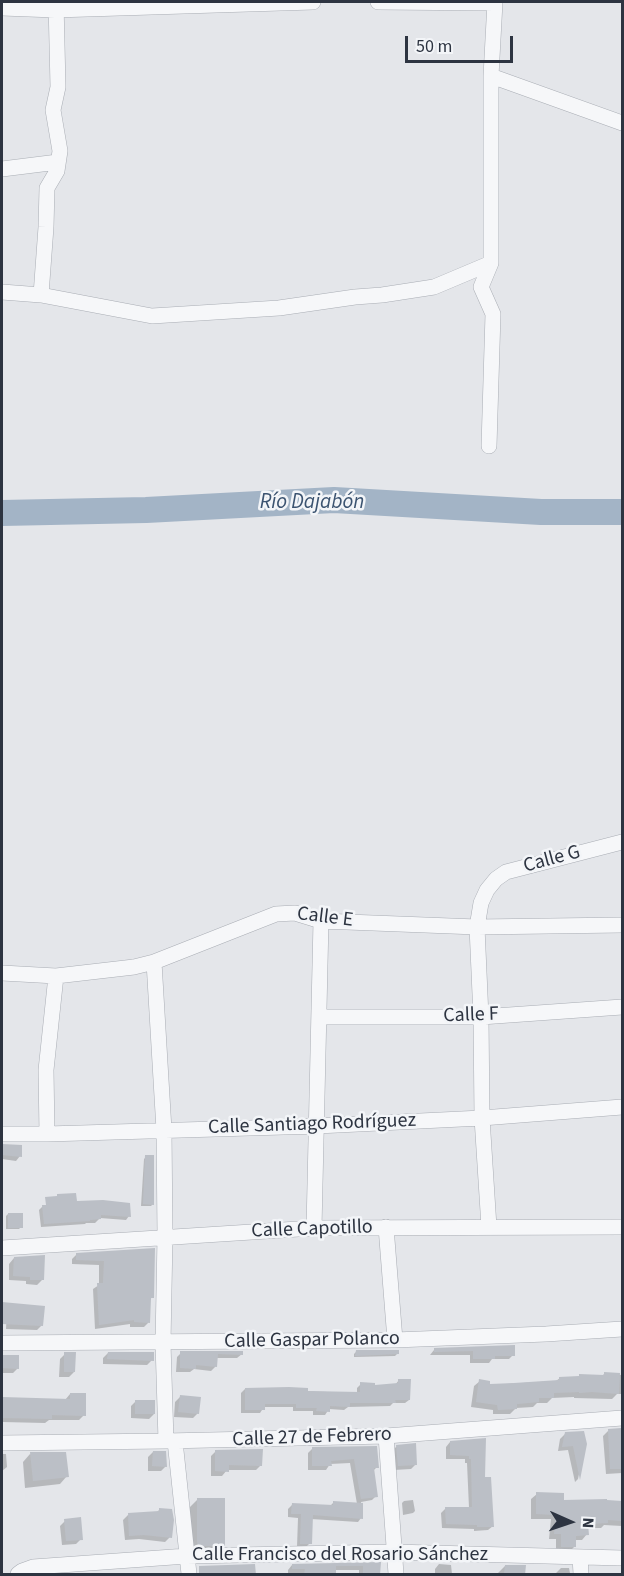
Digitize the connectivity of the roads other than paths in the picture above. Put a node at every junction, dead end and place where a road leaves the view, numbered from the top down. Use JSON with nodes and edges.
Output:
{"nodes":[{"id":1,"x":287,"y":2,"type":"edge"},
{"id":2,"x":313,"y":2,"type":"edge"},
{"id":3,"x":378,"y":2,"type":"edge"},
{"id":4,"x":495,"y":2,"type":"edge"},
{"id":5,"x":178,"y":4,"type":"edge"},
{"id":6,"x":56,"y":6,"type":"edge"},
{"id":7,"x":2,"y":8,"type":"edge"},
{"id":8,"x":491,"y":76,"type":"junction"},
{"id":9,"x":622,"y":123,"type":"edge"},
{"id":10,"x":58,"y":162,"type":"junction"},
{"id":11,"x":2,"y":169,"type":"edge"},
{"id":12,"x":491,"y":263,"type":"junction"},
{"id":13,"x":2,"y":292,"type":"edge"},
{"id":14,"x":41,"y":295,"type":"junction"},
{"id":15,"x":489,"y":446,"type":"dead end"},
{"id":16,"x":622,"y":842,"type":"edge"},
{"id":17,"x":321,"y":921,"type":"junction"},
{"id":18,"x":622,"y":925,"type":"edge"},
{"id":19,"x":477,"y":927,"type":"junction"},
{"id":20,"x":154,"y":962,"type":"junction"},
{"id":21,"x":2,"y":973,"type":"edge"},
{"id":22,"x":56,"y":976,"type":"junction"},
{"id":23,"x":622,"y":1007,"type":"edge"},
{"id":24,"x":319,"y":1017,"type":"junction"},
{"id":25,"x":481,"y":1017,"type":"junction"},
{"id":26,"x":622,"y":1107,"type":"edge"},
{"id":27,"x":482,"y":1118,"type":"junction"},
{"id":28,"x":317,"y":1126,"type":"junction"},
{"id":29,"x":164,"y":1130,"type":"junction"},
{"id":30,"x":2,"y":1134,"type":"edge"},
{"id":31,"x":46,"y":1134,"type":"junction"},
{"id":32,"x":386,"y":1227,"type":"junction"},
{"id":33,"x":489,"y":1227,"type":"junction"},
{"id":34,"x":622,"y":1227,"type":"edge"},
{"id":35,"x":314,"y":1228,"type":"junction"},
{"id":36,"x":165,"y":1237,"type":"junction"},
{"id":37,"x":2,"y":1248,"type":"edge"},
{"id":38,"x":622,"y":1329,"type":"edge"},
{"id":39,"x":395,"y":1340,"type":"junction"},
{"id":40,"x":163,"y":1342,"type":"junction"},
{"id":41,"x":2,"y":1343,"type":"edge"},
{"id":42,"x":622,"y":1418,"type":"edge"},
{"id":43,"x":386,"y":1436,"type":"junction"},
{"id":44,"x":170,"y":1441,"type":"junction"},
{"id":45,"x":2,"y":1443,"type":"edge"},
{"id":46,"x":393,"y":1552,"type":"junction"},
{"id":47,"x":187,"y":1556,"type":"junction"},
{"id":48,"x":580,"y":1557,"type":"junction"},
{"id":49,"x":622,"y":1558,"type":"edge"},
{"id":50,"x":20,"y":1573,"type":"edge"},
{"id":51,"x":189,"y":1575,"type":"edge"},
{"id":52,"x":396,"y":1575,"type":"edge"},
{"id":53,"x":581,"y":1575,"type":"edge"}],
"edges":[{"from":1,"to":2,"type":"street"},
{"from":1,"to":5,"type":"street"},
{"from":3,"to":4,"type":"street"},
{"from":4,"to":8,"type":"street"},
{"from":5,"to":6,"type":"street"},
{"from":6,"to":7,"type":"street"},
{"from":6,"to":10,"type":"street"},
{"from":8,"to":9,"type":"street"},
{"from":8,"to":12,"type":"street"},
{"from":10,"to":11,"type":"street"},
{"from":10,"to":14,"type":"street"},
{"from":12,"to":14,"type":"street"},
{"from":12,"to":15,"type":"street"},
{"from":13,"to":14,"type":"street"},
{"from":16,"to":19,"type":"street","name":"Calle G"},
{"from":17,"to":19,"type":"street","name":"Calle E"},
{"from":17,"to":20,"type":"street","name":"Calle E"},
{"from":17,"to":24,"type":"street"},
{"from":18,"to":19,"type":"street","name":"Calle E"},
{"from":19,"to":25,"type":"street"},
{"from":20,"to":22,"type":"street","name":"Calle E"},
{"from":20,"to":29,"type":"street"},
{"from":21,"to":22,"type":"street","name":"Calle E"},
{"from":22,"to":31,"type":"street"},
{"from":23,"to":25,"type":"street","name":"Calle F"},
{"from":24,"to":25,"type":"street","name":"Calle F"},
{"from":24,"to":28,"type":"street"},
{"from":25,"to":27,"type":"street"},
{"from":26,"to":27,"type":"street","name":"Calle Santiago Rodríguez"},
{"from":27,"to":28,"type":"street","name":"Calle Santiago Rodríguez"},
{"from":27,"to":33,"type":"street"},
{"from":28,"to":29,"type":"street","name":"Calle Santiago Rodríguez"},
{"from":28,"to":35,"type":"street"},
{"from":29,"to":31,"type":"street","name":"Calle Santiago Rodríguez"},
{"from":29,"to":36,"type":"street"},
{"from":30,"to":31,"type":"street","name":"Calle Santiago Rodríguez"},
{"from":32,"to":33,"type":"street","name":"Calle Capotillo"},
{"from":32,"to":35,"type":"street","name":"Calle Capotillo"},
{"from":32,"to":39,"type":"street"},
{"from":33,"to":34,"type":"street","name":"Calle Capotillo"},
{"from":35,"to":36,"type":"street","name":"Calle Capotillo"},
{"from":36,"to":37,"type":"street","name":"Calle Capotillo"},
{"from":36,"to":40,"type":"street"},
{"from":38,"to":39,"type":"street","name":"Calle Gaspar Polanco"},
{"from":39,"to":40,"type":"street","name":"Calle Gaspar Polanco"},
{"from":40,"to":41,"type":"street","name":"Calle Gaspar Polanco"},
{"from":40,"to":44,"type":"street"},
{"from":42,"to":43,"type":"street","name":"Calle 27 de Febrero"},
{"from":43,"to":44,"type":"street","name":"Calle 27 de Febrero"},
{"from":43,"to":46,"type":"street"},
{"from":44,"to":45,"type":"street","name":"Calle 27 de Febrero"},
{"from":44,"to":47,"type":"street"},
{"from":46,"to":47,"type":"street","name":"Calle Francisco del Rosario Sánchez"},
{"from":46,"to":48,"type":"street","name":"Calle Francisco del Rosario Sánchez"},
{"from":46,"to":52,"type":"street"},
{"from":47,"to":50,"type":"street","name":"Calle Francisco del Rosario Sánchez"},
{"from":47,"to":51,"type":"street"},
{"from":48,"to":49,"type":"street","name":"Calle Francisco del Rosario Sánchez"},
{"from":48,"to":53,"type":"street"}]}
